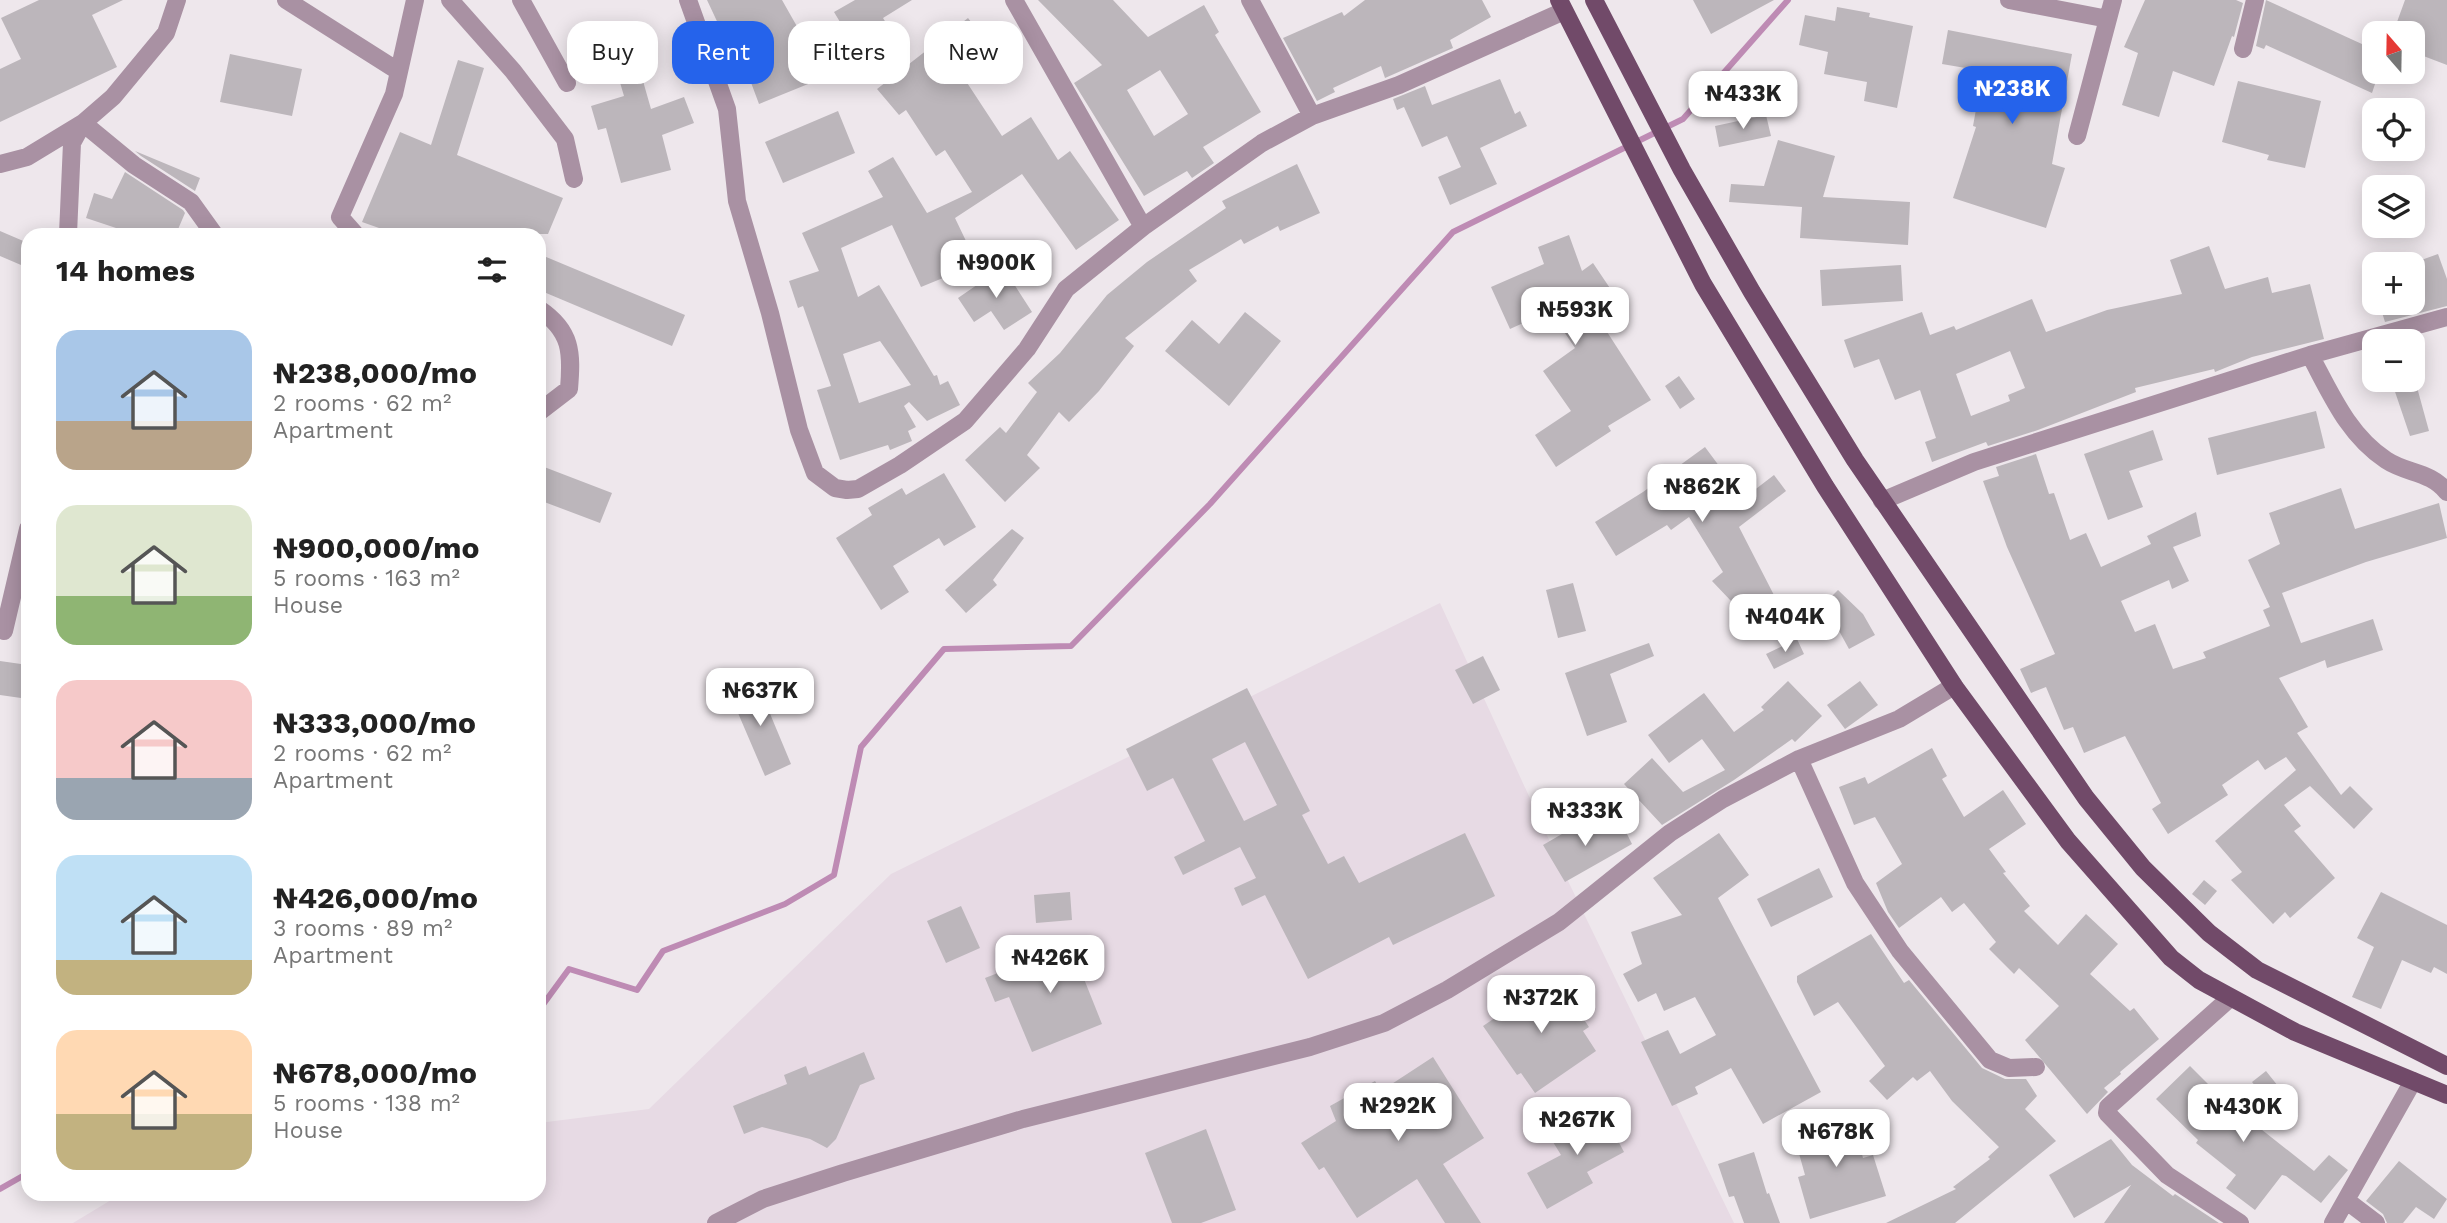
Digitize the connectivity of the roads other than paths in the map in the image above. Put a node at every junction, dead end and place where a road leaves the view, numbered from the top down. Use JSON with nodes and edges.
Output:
{"nodes":[{"id":1,"x":177,"y":0,"type":"edge"},
{"id":2,"x":286,"y":0,"type":"edge"},
{"id":3,"x":415,"y":0,"type":"edge"},
{"id":4,"x":450,"y":0,"type":"edge"},
{"id":5,"x":521,"y":0,"type":"edge"},
{"id":6,"x":688,"y":0,"type":"edge"},
{"id":7,"x":1014,"y":0,"type":"edge"},
{"id":8,"x":1250,"y":0,"type":"edge"},
{"id":9,"x":1594,"y":0,"type":"edge"},
{"id":10,"x":2009,"y":0,"type":"edge"},
{"id":11,"x":2113,"y":0,"type":"edge"},
{"id":12,"x":2255,"y":0,"type":"edge"},
{"id":13,"x":1562,"y":5,"type":"edge"},
{"id":14,"x":2108,"y":19,"type":"junction"},
{"id":15,"x":2243,"y":49,"type":"dead end"},
{"id":16,"x":398,"y":71,"type":"junction"},
{"id":17,"x":567,"y":83,"type":"dead end"},
{"id":18,"x":1312,"y":116,"type":"junction"},
{"id":19,"x":83,"y":122,"type":"junction"},
{"id":20,"x":2077,"y":135,"type":"dead end"},
{"id":21,"x":0,"y":164,"type":"edge"},
{"id":22,"x":574,"y":179,"type":"dead end"},
{"id":23,"x":1143,"y":227,"type":"junction"},
{"id":24,"x":68,"y":228,"type":"edge"},
{"id":25,"x":210,"y":228,"type":"edge"},
{"id":26,"x":350,"y":228,"type":"edge"},
{"id":27,"x":546,"y":314,"type":"edge"},
{"id":28,"x":2447,"y":317,"type":"edge"},
{"id":29,"x":2310,"y":355,"type":"junction"},
{"id":30,"x":546,"y":407,"type":"edge"},
{"id":31,"x":2447,"y":492,"type":"edge"},
{"id":32,"x":1882,"y":501,"type":"junction"},
{"id":33,"x":21,"y":574,"type":"edge"},
{"id":34,"x":4,"y":631,"type":"dead end"},
{"id":35,"x":1954,"y":686,"type":"junction"},
{"id":36,"x":1799,"y":760,"type":"junction"},
{"id":37,"x":2229,"y":999,"type":"junction"},
{"id":38,"x":2447,"y":1066,"type":"edge"},
{"id":39,"x":2036,"y":1067,"type":"dead end"},
{"id":40,"x":2413,"y":1081,"type":"junction"},
{"id":41,"x":2447,"y":1095,"type":"edge"},
{"id":42,"x":2347,"y":1201,"type":"junction"},
{"id":43,"x":716,"y":1223,"type":"edge"},
{"id":44,"x":2241,"y":1223,"type":"edge"},
{"id":45,"x":2333,"y":1223,"type":"edge"},
{"id":46,"x":2376,"y":1223,"type":"edge"}],
"edges":[{"from":1,"to":19,"type":"street"},
{"from":2,"to":16,"type":"street"},
{"from":3,"to":16,"type":"street"},
{"from":4,"to":22,"type":"street"},
{"from":5,"to":17,"type":"street"},
{"from":6,"to":23,"type":"street"},
{"from":7,"to":23,"type":"street"},
{"from":8,"to":18,"type":"street"},
{"from":9,"to":32,"type":"main road"},
{"from":10,"to":14,"type":"street"},
{"from":11,"to":14,"type":"street"},
{"from":12,"to":15,"type":"street"},
{"from":13,"to":18,"type":"street"},
{"from":13,"to":35,"type":"main road"},
{"from":14,"to":20,"type":"street"},
{"from":16,"to":26,"type":"street"},
{"from":18,"to":23,"type":"street"},
{"from":19,"to":21,"type":"street"},
{"from":19,"to":24,"type":"street"},
{"from":19,"to":25,"type":"street"},
{"from":27,"to":30,"type":"street"},
{"from":28,"to":29,"type":"street"},
{"from":29,"to":31,"type":"street"},
{"from":29,"to":32,"type":"street"},
{"from":32,"to":38,"type":"main road"},
{"from":33,"to":34,"type":"street"},
{"from":35,"to":36,"type":"street"},
{"from":35,"to":37,"type":"main road"},
{"from":36,"to":39,"type":"street"},
{"from":36,"to":43,"type":"street"},
{"from":37,"to":40,"type":"main road"},
{"from":37,"to":44,"type":"street"},
{"from":40,"to":41,"type":"main road"},
{"from":40,"to":42,"type":"street"},
{"from":42,"to":45,"type":"street"},
{"from":42,"to":46,"type":"street"}]}
